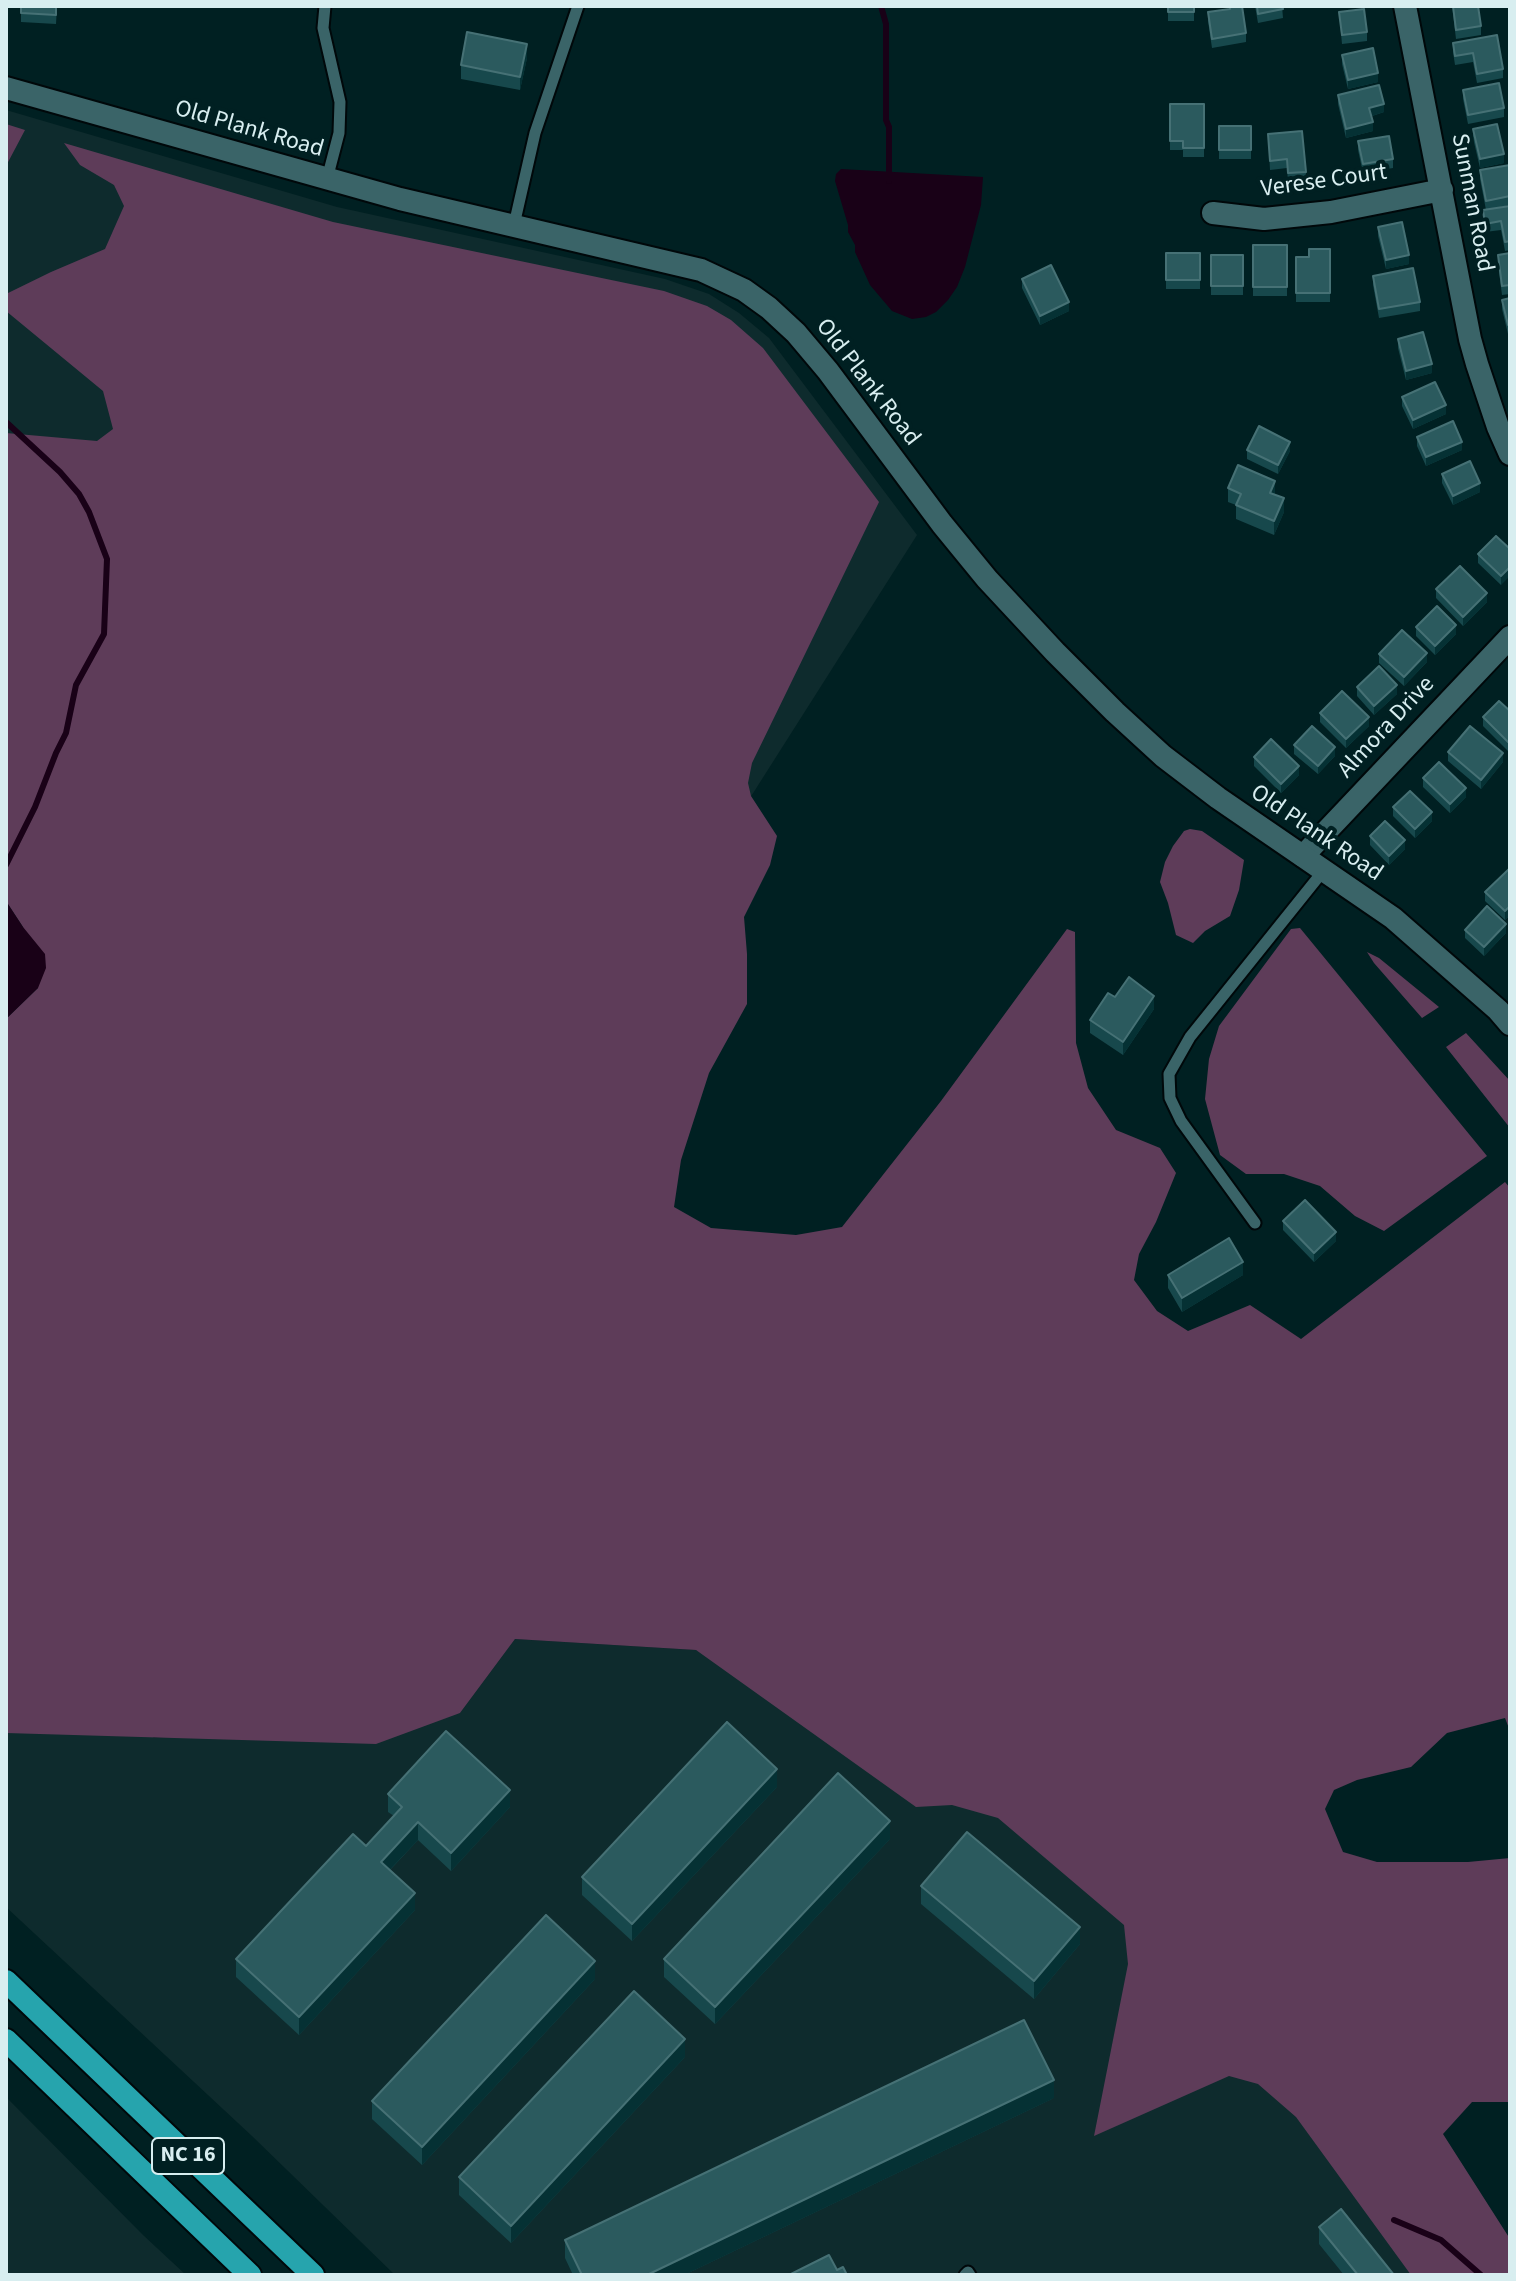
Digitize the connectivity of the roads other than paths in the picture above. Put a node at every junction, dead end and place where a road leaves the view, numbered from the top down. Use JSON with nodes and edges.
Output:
{"nodes":[{"id":1,"x":325,"y":6,"type":"edge"},
{"id":2,"x":578,"y":6,"type":"edge"},
{"id":3,"x":1405,"y":6,"type":"edge"},
{"id":4,"x":6,"y":88,"type":"edge"},
{"id":5,"x":327,"y":179,"type":"junction"},
{"id":6,"x":1442,"y":190,"type":"junction"},
{"id":7,"x":1213,"y":213,"type":"dead end"},
{"id":8,"x":514,"y":225,"type":"junction"},
{"id":9,"x":1510,"y":454,"type":"edge"},
{"id":10,"x":1510,"y":637,"type":"edge"},
{"id":11,"x":1303,"y":856,"type":"junction"},
{"id":12,"x":1324,"y":870,"type":"junction"},
{"id":13,"x":1506,"y":1011,"type":"edge"},
{"id":14,"x":1255,"y":1223,"type":"dead end"},
{"id":15,"x":6,"y":1981,"type":"edge"},
{"id":16,"x":6,"y":2040,"type":"edge"},
{"id":17,"x":242,"y":2272,"type":"edge"},
{"id":18,"x":313,"y":2275,"type":"edge"}],
"edges":[{"from":1,"to":5,"type":"lane"},
{"from":2,"to":8,"type":"lane"},
{"from":3,"to":6,"type":"street","name":"Sunman Road"},
{"from":4,"to":5,"type":"street","name":"Old Plank Road"},
{"from":5,"to":8,"type":"street","name":"Old Plank Road"},
{"from":6,"to":7,"type":"street","name":"Verese Court"},
{"from":6,"to":9,"type":"street","name":"Sunman Road"},
{"from":8,"to":11,"type":"street","name":"Old Plank Road"},
{"from":10,"to":11,"type":"street","name":"Almora Drive"},
{"from":11,"to":12,"type":"street","name":"Old Plank Road"},
{"from":12,"to":13,"type":"street","name":"Old Plank Road"},
{"from":12,"to":14,"type":"lane"},
{"from":15,"to":18,"type":"highway","number":"NC 16"},
{"from":16,"to":17,"type":"highway","number":"NC 16"}]}
